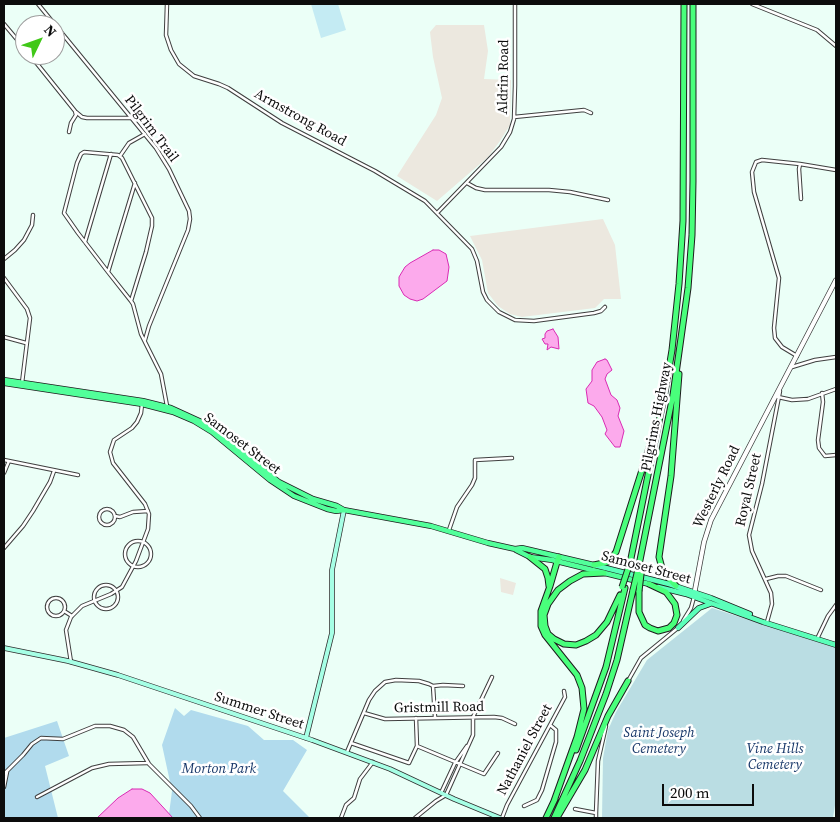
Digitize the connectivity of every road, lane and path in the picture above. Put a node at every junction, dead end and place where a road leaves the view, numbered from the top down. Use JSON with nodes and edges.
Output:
{"nodes":[{"id":1,"x":38,"y":4,"type":"edge"},
{"id":2,"x":167,"y":4,"type":"edge"},
{"id":3,"x":515,"y":4,"type":"edge"},
{"id":4,"x":684,"y":4,"type":"edge"},
{"id":5,"x":693,"y":4,"type":"edge"},
{"id":6,"x":752,"y":4,"type":"edge"},
{"id":7,"x":4,"y":24,"type":"edge"},
{"id":8,"x":15,"y":37,"type":"edge"},
{"id":9,"x":836,"y":46,"type":"edge"},
{"id":10,"x":38,"y":65,"type":"edge"},
{"id":11,"x":75,"y":111,"type":"junction"},
{"id":12,"x":591,"y":113,"type":"dead end"},
{"id":13,"x":514,"y":117,"type":"junction"},
{"id":14,"x":132,"y":118,"type":"junction"},
{"id":15,"x":69,"y":132,"type":"dead end"},
{"id":16,"x":145,"y":134,"type":"junction"},
{"id":17,"x":111,"y":154,"type":"junction"},
{"id":18,"x":120,"y":156,"type":"junction"},
{"id":19,"x":800,"y":164,"type":"junction"},
{"id":20,"x":836,"y":170,"type":"edge"},
{"id":21,"x":135,"y":182,"type":"junction"},
{"id":22,"x":467,"y":183,"type":"junction"},
{"id":23,"x":801,"y":199,"type":"dead end"},
{"id":24,"x":608,"y":200,"type":"dead end"},
{"id":25,"x":438,"y":212,"type":"junction"},
{"id":26,"x":33,"y":215,"type":"dead end"},
{"id":27,"x":85,"y":242,"type":"junction"},
{"id":28,"x":4,"y":259,"type":"edge"},
{"id":29,"x":108,"y":272,"type":"junction"},
{"id":30,"x":4,"y":278,"type":"edge"},
{"id":31,"x":836,"y":280,"type":"edge"},
{"id":32,"x":835,"y":287,"type":"edge"},
{"id":33,"x":131,"y":301,"type":"junction"},
{"id":34,"x":605,"y":307,"type":"dead end"},
{"id":35,"x":4,"y":337,"type":"edge"},
{"id":36,"x":145,"y":341,"type":"junction"},
{"id":37,"x":27,"y":343,"type":"junction"},
{"id":38,"x":797,"y":356,"type":"junction"},
{"id":39,"x":836,"y":357,"type":"edge"},
{"id":40,"x":678,"y":365,"type":"junction"},
{"id":41,"x":790,"y":368,"type":"junction"},
{"id":42,"x":4,"y":382,"type":"edge"},
{"id":43,"x":21,"y":384,"type":"junction"},
{"id":44,"x":780,"y":387,"type":"junction"},
{"id":45,"x":836,"y":388,"type":"edge"},
{"id":46,"x":822,"y":394,"type":"junction"},
{"id":47,"x":778,"y":397,"type":"junction"},
{"id":48,"x":663,"y":402,"type":"junction"},
{"id":49,"x":142,"y":403,"type":"junction"},
{"id":50,"x":166,"y":408,"type":"junction"},
{"id":51,"x":836,"y":455,"type":"edge"},
{"id":52,"x":512,"y":458,"type":"dead end"},
{"id":53,"x":4,"y":460,"type":"edge"},
{"id":54,"x":9,"y":462,"type":"junction"},
{"id":55,"x":54,"y":470,"type":"junction"},
{"id":56,"x":4,"y":472,"type":"edge"},
{"id":57,"x":78,"y":475,"type":"dead end"},
{"id":58,"x":148,"y":510,"type":"junction"},
{"id":59,"x":344,"y":510,"type":"junction"},
{"id":60,"x":115,"y":516,"type":"junction"},
{"id":61,"x":448,"y":531,"type":"junction"},
{"id":62,"x":144,"y":542,"type":"junction"},
{"id":63,"x":4,"y":548,"type":"edge"},
{"id":64,"x":515,"y":549,"type":"junction"},
{"id":65,"x":530,"y":557,"type":"junction"},
{"id":66,"x":558,"y":560,"type":"junction"},
{"id":67,"x":594,"y":565,"type":"junction"},
{"id":68,"x":134,"y":566,"type":"junction"},
{"id":69,"x":604,"y":573,"type":"junction"},
{"id":70,"x":766,"y":579,"type":"junction"},
{"id":71,"x":649,"y":584,"type":"junction"},
{"id":72,"x":676,"y":586,"type":"junction"},
{"id":73,"x":623,"y":588,"type":"junction"},
{"id":74,"x":821,"y":590,"type":"dead end"},
{"id":75,"x":117,"y":591,"type":"junction"},
{"id":76,"x":636,"y":591,"type":"junction"},
{"id":77,"x":548,"y":592,"type":"junction"},
{"id":78,"x":694,"y":595,"type":"junction"},
{"id":79,"x":94,"y":601,"type":"junction"},
{"id":80,"x":713,"y":604,"type":"junction"},
{"id":81,"x":836,"y":605,"type":"edge"},
{"id":82,"x":64,"y":611,"type":"junction"},
{"id":83,"x":72,"y":616,"type":"junction"},
{"id":84,"x":767,"y":622,"type":"junction"},
{"id":85,"x":678,"y":628,"type":"junction"},
{"id":86,"x":817,"y":639,"type":"junction"},
{"id":87,"x":836,"y":645,"type":"edge"},
{"id":88,"x":4,"y":648,"type":"edge"},
{"id":89,"x":71,"y":662,"type":"junction"},
{"id":90,"x":492,"y":677,"type":"dead end"},
{"id":91,"x":628,"y":681,"type":"junction"},
{"id":92,"x":433,"y":686,"type":"junction"},
{"id":93,"x":462,"y":686,"type":"dead end"},
{"id":94,"x":564,"y":691,"type":"dead end"},
{"id":95,"x":364,"y":713,"type":"junction"},
{"id":96,"x":474,"y":717,"type":"junction"},
{"id":97,"x":416,"y":718,"type":"junction"},
{"id":98,"x":435,"y":718,"type":"junction"},
{"id":99,"x":515,"y":724,"type":"dead end"},
{"id":100,"x":550,"y":724,"type":"junction"},
{"id":101,"x":306,"y":738,"type":"junction"},
{"id":102,"x":351,"y":743,"type":"junction"},
{"id":103,"x":468,"y":745,"type":"junction"},
{"id":104,"x":417,"y":746,"type":"junction"},
{"id":105,"x":347,"y":753,"type":"junction"},
{"id":106,"x":498,"y":753,"type":"dead end"},
{"id":107,"x":373,"y":762,"type":"junction"},
{"id":108,"x":148,"y":763,"type":"junction"},
{"id":109,"x":455,"y":763,"type":"junction"},
{"id":110,"x":460,"y":765,"type":"junction"},
{"id":111,"x":5,"y":773,"type":"edge"},
{"id":112,"x":4,"y":787,"type":"edge"},
{"id":113,"x":444,"y":794,"type":"junction"},
{"id":114,"x":37,"y":797,"type":"dead end"},
{"id":115,"x":554,"y":801,"type":"junction"},
{"id":116,"x":524,"y":806,"type":"dead end"},
{"id":117,"x":575,"y":810,"type":"dead end"},
{"id":118,"x":596,"y":813,"type":"junction"},
{"id":119,"x":200,"y":818,"type":"edge"},
{"id":120,"x":341,"y":818,"type":"edge"},
{"id":121,"x":416,"y":818,"type":"edge"},
{"id":122,"x":501,"y":818,"type":"edge"},
{"id":123,"x":546,"y":818,"type":"edge"},
{"id":124,"x":555,"y":818,"type":"edge"},
{"id":125,"x":596,"y":818,"type":"edge"}],
"edges":[{"from":1,"to":14,"type":"street","name":"Pilgrim Trail"},
{"from":2,"to":25,"type":"street","name":"Armstrong Road"},
{"from":3,"to":13,"type":"street","name":"Aldrin Road"},
{"from":4,"to":48,"type":"highway","name":"Pilgrims Highway"},
{"from":5,"to":40,"type":"highway","name":"Pilgrims Highway"},
{"from":6,"to":9,"type":"street"},
{"from":7,"to":8,"type":"street"},
{"from":10,"to":11,"type":"street"},
{"from":11,"to":14,"type":"street"},
{"from":11,"to":15,"type":"street"},
{"from":12,"to":13,"type":"street"},
{"from":13,"to":22,"type":"street","name":"Aldrin Road"},
{"from":14,"to":16,"type":"street","name":"Pilgrim Trail"},
{"from":16,"to":18,"type":"street"},
{"from":16,"to":36,"type":"street","name":"Pilgrim Trail"},
{"from":17,"to":18,"type":"street"},
{"from":17,"to":27,"type":"street"},
{"from":17,"to":27,"type":"street"},
{"from":18,"to":21,"type":"street"},
{"from":19,"to":20,"type":"street"},
{"from":19,"to":23,"type":"street"},
{"from":19,"to":38,"type":"street"},
{"from":21,"to":29,"type":"street"},
{"from":21,"to":33,"type":"street"},
{"from":22,"to":24,"type":"street"},
{"from":22,"to":25,"type":"street","name":"Aldrin Road"},
{"from":25,"to":34,"type":"street","name":"Armstrong Road"},
{"from":26,"to":28,"type":"street"},
{"from":27,"to":29,"type":"street"},
{"from":29,"to":33,"type":"street"},
{"from":30,"to":37,"type":"street"},
{"from":31,"to":32,"type":"street","name":"Westerly Road"},
{"from":32,"to":38,"type":"street","name":"Westerly Road"},
{"from":33,"to":36,"type":"street"},
{"from":35,"to":37,"type":"street"},
{"from":36,"to":50,"type":"street"},
{"from":37,"to":43,"type":"street"},
{"from":38,"to":41,"type":"street","name":"Westerly Road"},
{"from":39,"to":41,"type":"street"},
{"from":40,"to":72,"type":"highway"},
{"from":40,"to":76,"type":"highway","name":"Pilgrims Highway","bridge":true},
{"from":41,"to":44,"type":"street","name":"Westerly Road"},
{"from":42,"to":43,"type":"highway","name":"Samoset Street"},
{"from":43,"to":49,"type":"highway","name":"Samoset Street"},
{"from":44,"to":47,"type":"street","name":"Royal Street"},
{"from":44,"to":78,"type":"street","name":"Westerly Road"},
{"from":45,"to":46,"type":"street"},
{"from":46,"to":47,"type":"street"},
{"from":46,"to":51,"type":"street"},
{"from":47,"to":70,"type":"street","name":"Royal Street"},
{"from":48,"to":67,"type":"highway"},
{"from":48,"to":73,"type":"highway","name":"Pilgrims Highway","bridge":true},
{"from":49,"to":50,"type":"highway","name":"Samoset Street"},
{"from":49,"to":58,"type":"street"},
{"from":50,"to":59,"type":"highway","name":"Samoset Street"},
{"from":52,"to":61,"type":"street"},
{"from":53,"to":54,"type":"street"},
{"from":54,"to":55,"type":"street"},
{"from":54,"to":56,"type":"street"},
{"from":55,"to":57,"type":"street"},
{"from":55,"to":63,"type":"street"},
{"from":58,"to":60,"type":"street"},
{"from":58,"to":62,"type":"street"},
{"from":59,"to":61,"type":"highway","name":"Samoset Street"},
{"from":59,"to":101,"type":"main road"},
{"from":60,"to":60,"type":"street"},
{"from":61,"to":64,"type":"highway","name":"Samoset Street"},
{"from":62,"to":68,"type":"street"},
{"from":62,"to":68,"type":"street"},
{"from":62,"to":68,"type":"street"},
{"from":64,"to":65,"type":"highway","name":"Samoset Street"},
{"from":64,"to":66,"type":"highway","name":"Samoset Street"},
{"from":65,"to":66,"type":"highway","name":"Samoset Street"},
{"from":65,"to":77,"type":"highway"},
{"from":66,"to":67,"type":"highway","name":"Samoset Street"},
{"from":66,"to":69,"type":"highway","name":"Samoset Street"},
{"from":66,"to":77,"type":"highway"},
{"from":67,"to":72,"type":"main road","name":"Samoset Street"},
{"from":68,"to":75,"type":"street"},
{"from":69,"to":71,"type":"highway","name":"Samoset Street"},
{"from":69,"to":73,"type":"highway"},
{"from":70,"to":74,"type":"street"},
{"from":70,"to":84,"type":"street","name":"Royal Street"},
{"from":71,"to":76,"type":"highway"},
{"from":71,"to":78,"type":"main road","name":"Samoset Street"},
{"from":72,"to":78,"type":"main road","name":"Samoset Street"},
{"from":73,"to":115,"type":"highway"},
{"from":75,"to":79,"type":"street"},
{"from":75,"to":79,"type":"street"},
{"from":75,"to":79,"type":"street"},
{"from":76,"to":124,"type":"highway"},
{"from":77,"to":115,"type":"highway"},
{"from":78,"to":80,"type":"main road","name":"Samoset Street"},
{"from":78,"to":84,"type":"main road","name":"Samoset Street"},
{"from":78,"to":85,"type":"street","name":"Westerly Road"},
{"from":79,"to":83,"type":"street"},
{"from":80,"to":84,"type":"main road","name":"Samoset Street"},
{"from":80,"to":85,"type":"main road"},
{"from":81,"to":86,"type":"street"},
{"from":82,"to":82,"type":"street"},
{"from":82,"to":83,"type":"street"},
{"from":83,"to":89,"type":"street"},
{"from":84,"to":86,"type":"main road","name":"Samoset Street"},
{"from":85,"to":91,"type":"street","name":"Westerly Road"},
{"from":86,"to":87,"type":"main road","name":"Samoset Street"},
{"from":88,"to":89,"type":"main road","name":"Summer Street"},
{"from":89,"to":101,"type":"main road","name":"Summer Street"},
{"from":90,"to":96,"type":"street"},
{"from":91,"to":118,"type":"street","name":"Westerly Road"},
{"from":91,"to":124,"type":"highway"},
{"from":92,"to":93,"type":"street"},
{"from":92,"to":95,"type":"street"},
{"from":92,"to":98,"type":"street"},
{"from":94,"to":100,"type":"street","name":"Nathaniel Street"},
{"from":95,"to":97,"type":"street","name":"Gristmill Road"},
{"from":95,"to":102,"type":"street"},
{"from":96,"to":98,"type":"street","name":"Gristmill Road"},
{"from":96,"to":99,"type":"street","name":"Gristmill Road"},
{"from":96,"to":103,"type":"street"},
{"from":97,"to":98,"type":"street","name":"Gristmill Road"},
{"from":97,"to":104,"type":"street"},
{"from":100,"to":116,"type":"street"},
{"from":100,"to":122,"type":"street","name":"Nathaniel Street"},
{"from":101,"to":105,"type":"main road","name":"Summer Street"},
{"from":102,"to":104,"type":"street"},
{"from":102,"to":105,"type":"street"},
{"from":103,"to":109,"type":"street"},
{"from":103,"to":110,"type":"street"},
{"from":104,"to":109,"type":"street"},
{"from":105,"to":107,"type":"main road","name":"Summer Street"},
{"from":106,"to":110,"type":"street"},
{"from":107,"to":113,"type":"main road","name":"Summer Street"},
{"from":107,"to":120,"type":"street"},
{"from":108,"to":111,"type":"street"},
{"from":108,"to":114,"type":"street"},
{"from":108,"to":119,"type":"street"},
{"from":109,"to":110,"type":"street"},
{"from":109,"to":113,"type":"street"},
{"from":110,"to":113,"type":"street"},
{"from":111,"to":112,"type":"street"},
{"from":113,"to":121,"type":"street"},
{"from":113,"to":122,"type":"main road","name":"Summer Street"},
{"from":115,"to":123,"type":"highway"},
{"from":117,"to":118,"type":"street"},
{"from":118,"to":125,"type":"street","name":"Westerly Road"}]}
